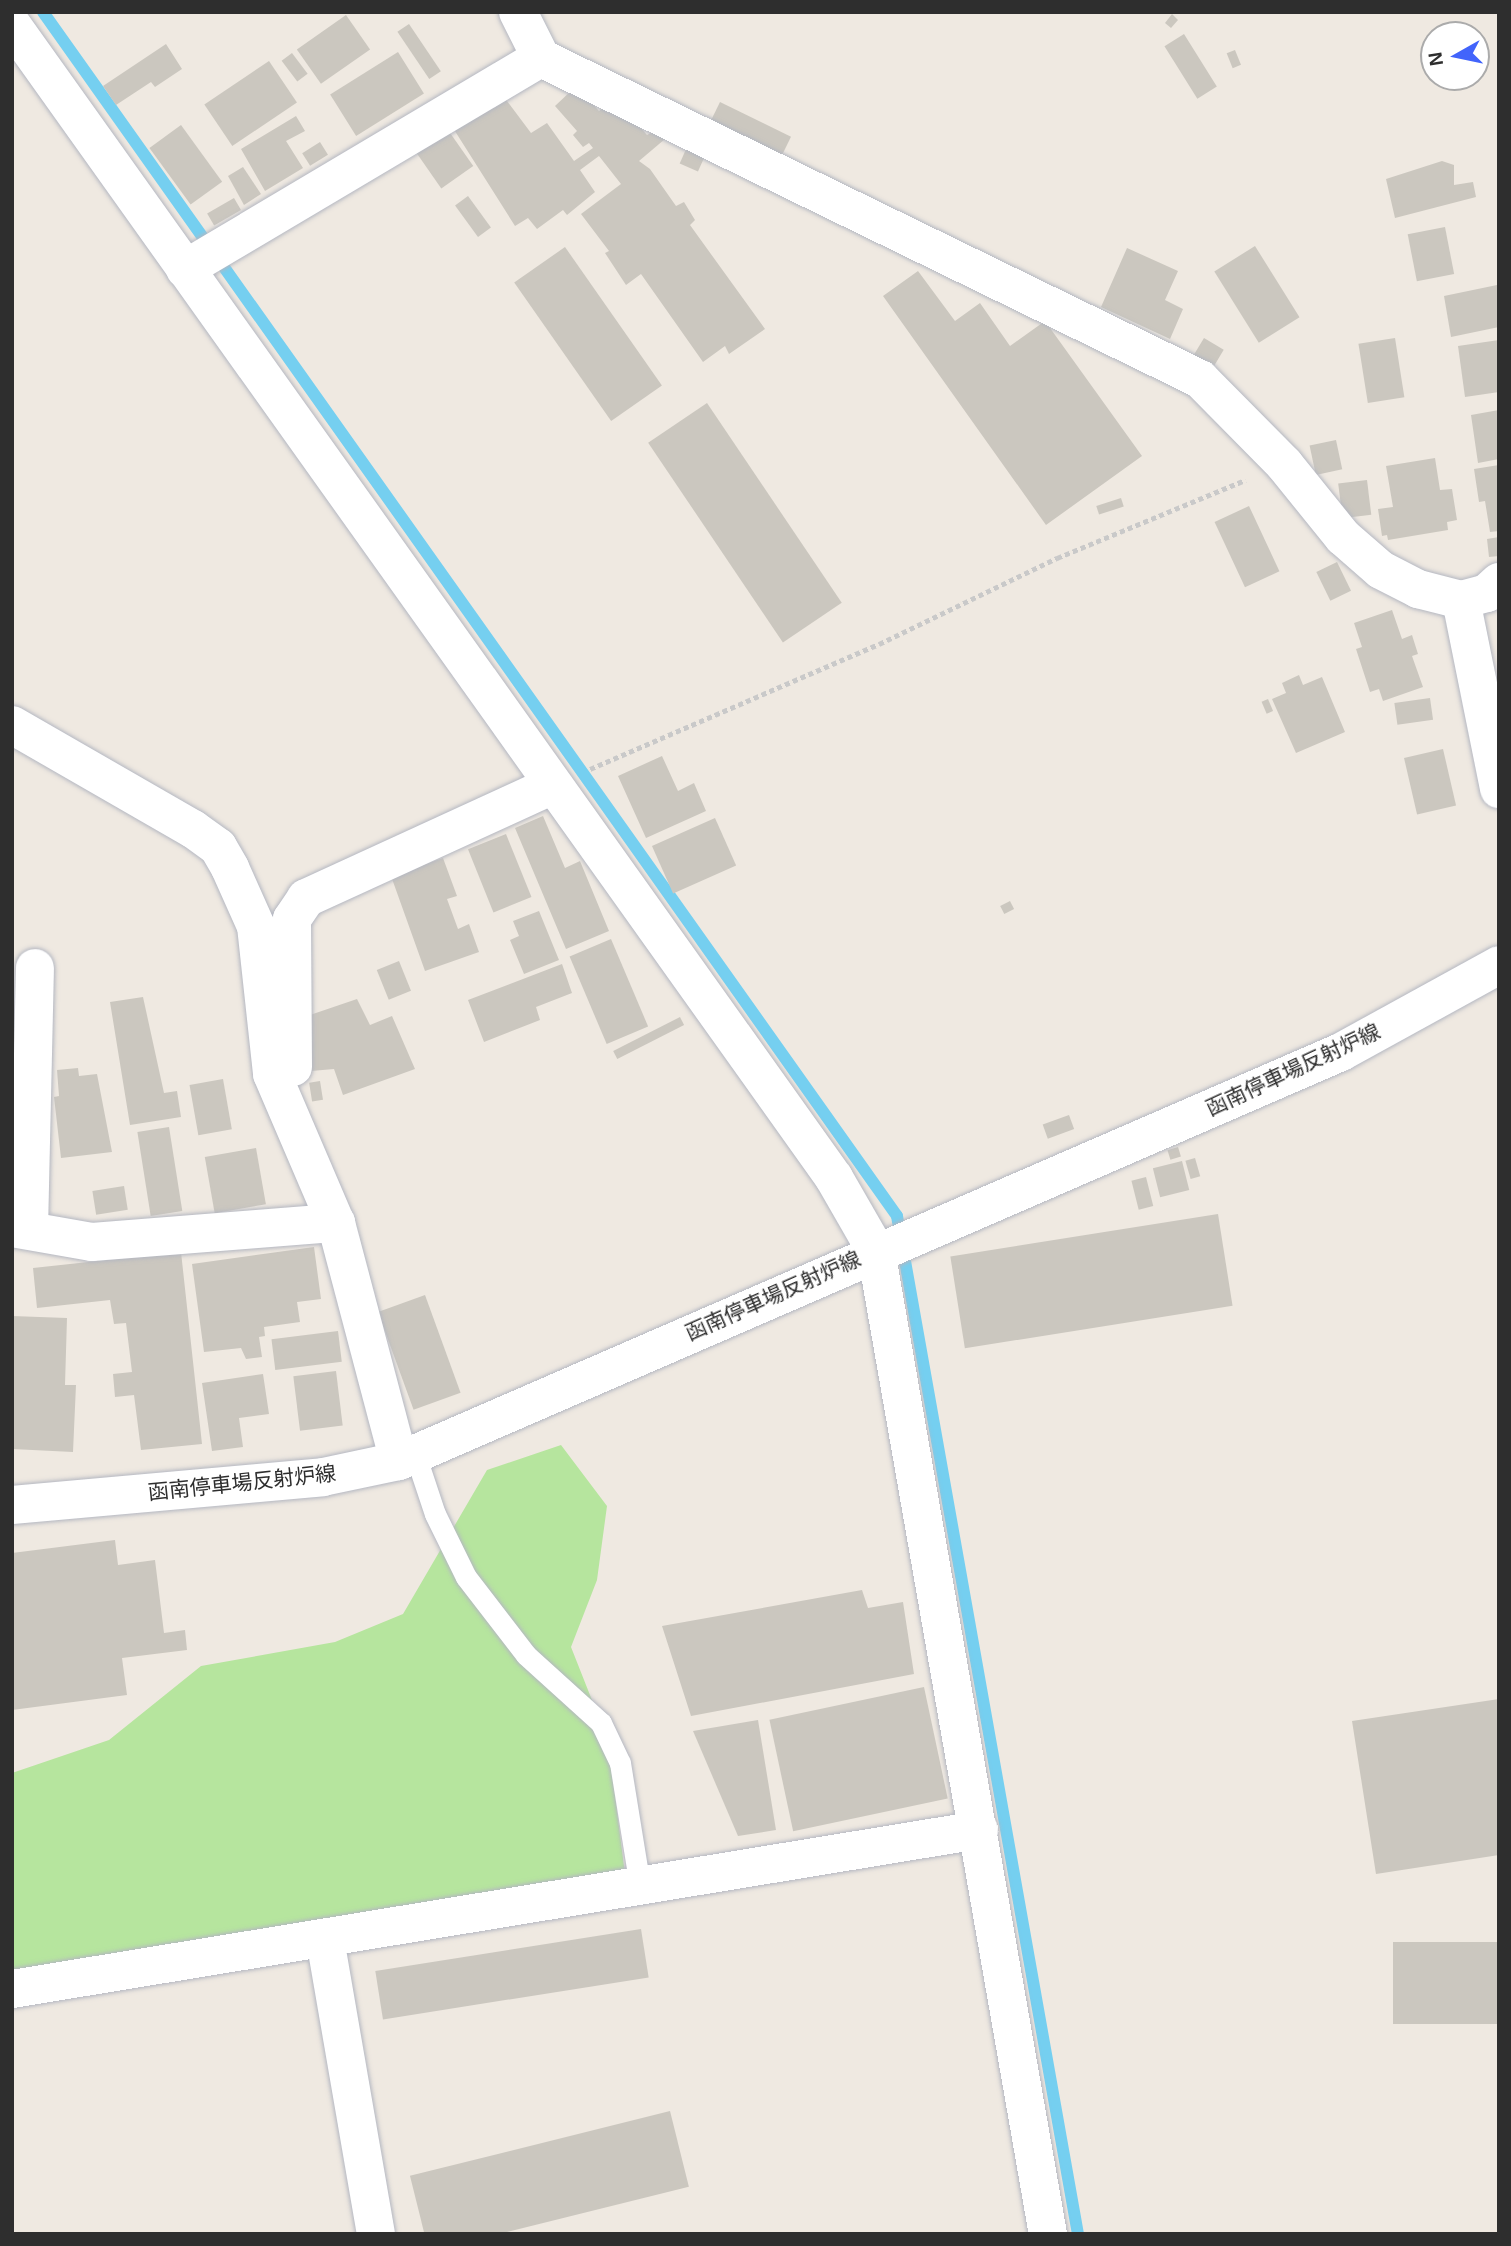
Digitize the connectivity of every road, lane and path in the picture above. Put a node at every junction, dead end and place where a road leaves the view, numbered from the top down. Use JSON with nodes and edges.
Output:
{"nodes":[{"id":1,"x":518,"y":12,"type":"edge"},
{"id":2,"x":12,"y":25,"type":"edge"},
{"id":3,"x":541,"y":58,"type":"junction"},
{"id":4,"x":185,"y":269,"type":"junction"},
{"id":5,"x":1284,"y":464,"type":"junction"},
{"id":6,"x":1499,"y":582,"type":"edge"},
{"id":7,"x":1461,"y":600,"type":"junction"},
{"id":8,"x":12,"y":725,"type":"edge"},
{"id":9,"x":551,"y":786,"type":"junction"},
{"id":10,"x":1499,"y":789,"type":"edge"},
{"id":11,"x":1499,"y":965,"type":"edge"},
{"id":12,"x":35,"y":968,"type":"dead end"},
{"id":13,"x":290,"y":1111,"type":"junction"},
{"id":14,"x":336,"y":1223,"type":"junction"},
{"id":15,"x":21,"y":1229,"type":"edge"},
{"id":16,"x":890,"y":1245,"type":"junction"},
{"id":17,"x":407,"y":1457,"type":"junction"},
{"id":18,"x":12,"y":1506,"type":"edge"},
{"id":19,"x":979,"y":1830,"type":"junction"},
{"id":20,"x":640,"y":1887,"type":"junction"},
{"id":21,"x":325,"y":1939,"type":"junction"},
{"id":22,"x":12,"y":1989,"type":"edge"},
{"id":23,"x":376,"y":2234,"type":"edge"},
{"id":24,"x":1048,"y":2234,"type":"edge"}],
"edges":[{"from":1,"to":3,"type":"street"},
{"from":2,"to":4,"type":"street"},
{"from":3,"to":4,"type":"street"},
{"from":3,"to":5,"type":"street"},
{"from":4,"to":9,"type":"street"},
{"from":5,"to":7,"type":"street"},
{"from":5,"to":9,"type":"path"},
{"from":6,"to":7,"type":"street"},
{"from":7,"to":10,"type":"street"},
{"from":8,"to":13,"type":"street"},
{"from":9,"to":13,"type":"street"},
{"from":9,"to":16,"type":"street"},
{"from":11,"to":16,"type":"street","name":"函南停車場反射炉線"},
{"from":12,"to":15,"type":"street"},
{"from":13,"to":14,"type":"street"},
{"from":14,"to":15,"type":"street"},
{"from":14,"to":17,"type":"street"},
{"from":16,"to":17,"type":"street","name":"函南停車場反射炉線"},
{"from":16,"to":19,"type":"street"},
{"from":17,"to":18,"type":"street","name":"函南停車場反射炉線"},
{"from":17,"to":20,"type":"lane"},
{"from":19,"to":20,"type":"street"},
{"from":19,"to":24,"type":"street"},
{"from":20,"to":21,"type":"street"},
{"from":21,"to":22,"type":"street"},
{"from":21,"to":23,"type":"street"}]}
